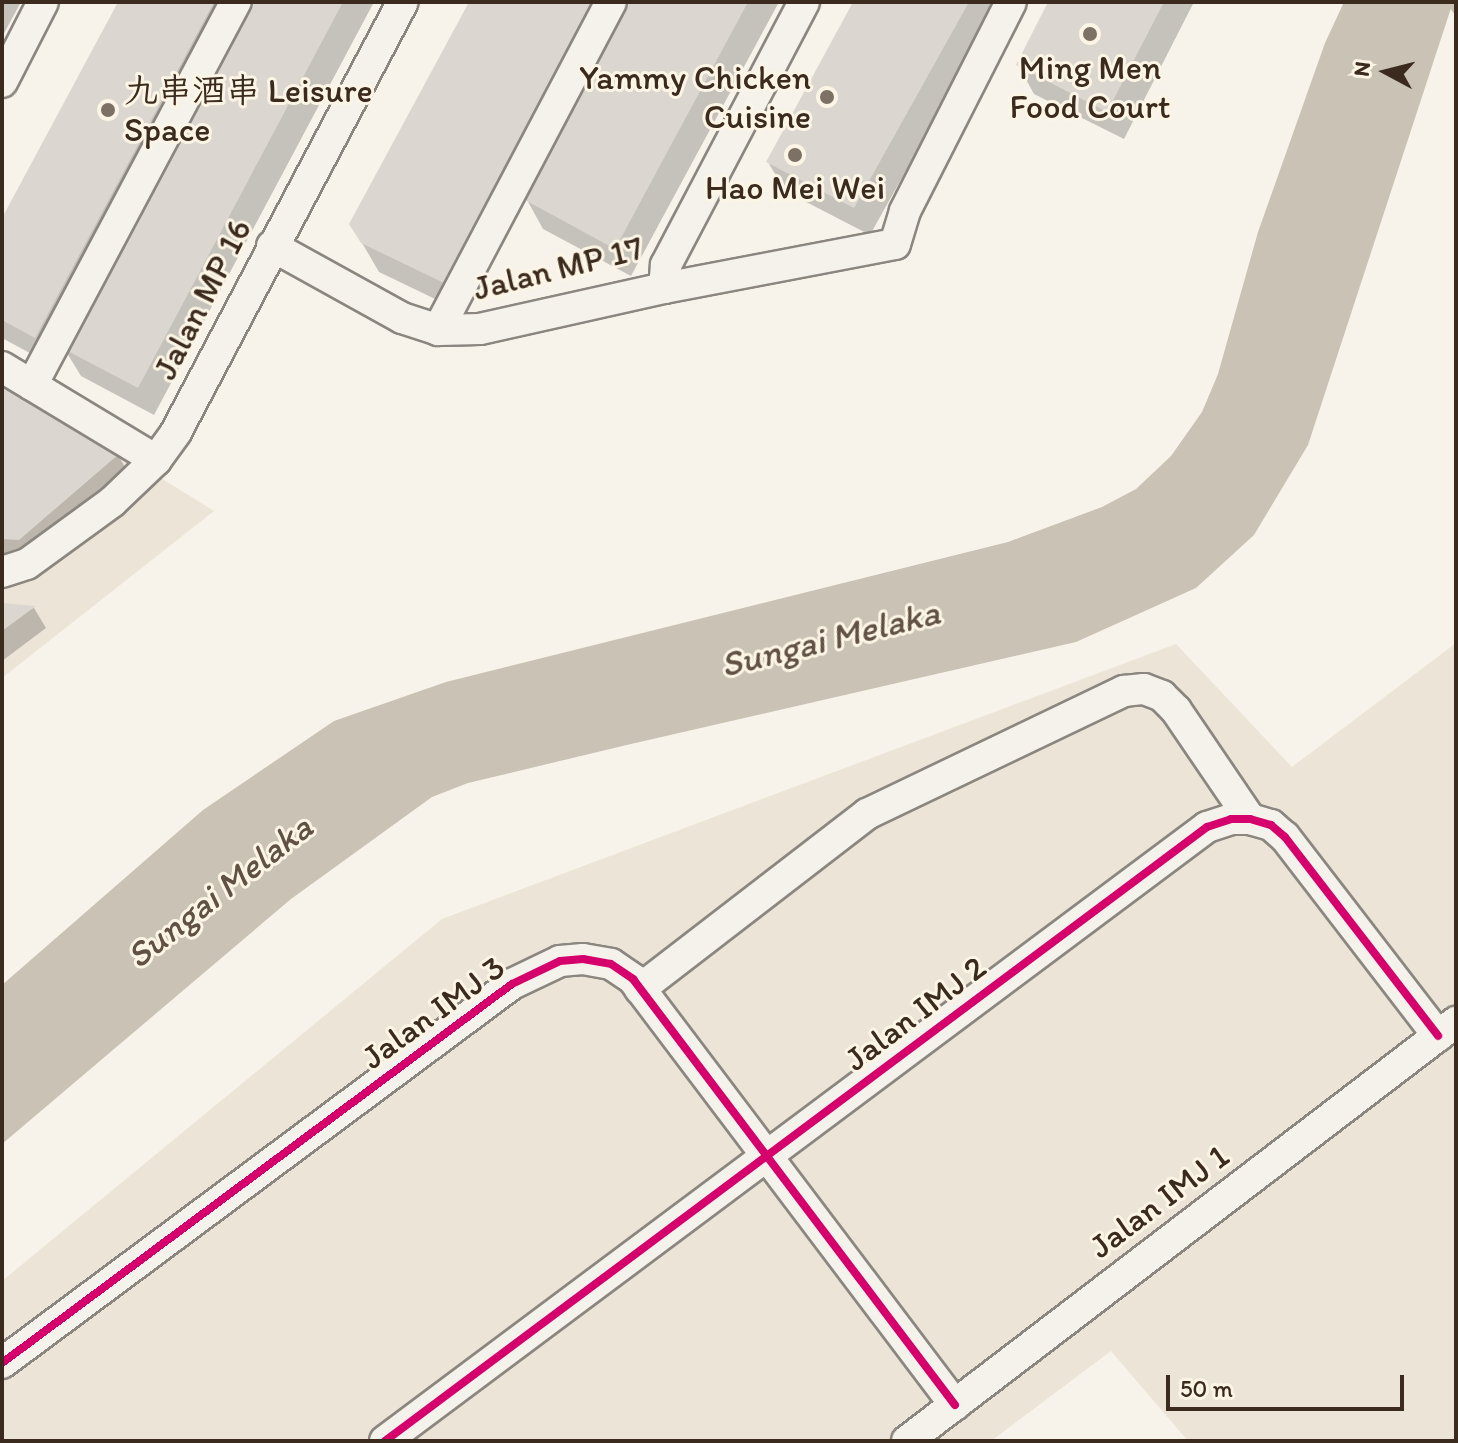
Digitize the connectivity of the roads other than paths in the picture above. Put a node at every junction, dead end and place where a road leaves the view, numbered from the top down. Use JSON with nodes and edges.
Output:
{"nodes":[{"id":1,"x":43,"y":2,"type":"edge"},
{"id":2,"x":236,"y":2,"type":"edge"},
{"id":3,"x":403,"y":2,"type":"edge"},
{"id":4,"x":611,"y":2,"type":"edge"},
{"id":5,"x":804,"y":2,"type":"edge"},
{"id":6,"x":1011,"y":2,"type":"edge"},
{"id":7,"x":2,"y":82,"type":"edge"},
{"id":8,"x":272,"y":246,"type":"junction"},
{"id":9,"x":664,"y":288,"type":"junction"},
{"id":10,"x":438,"y":330,"type":"junction"},
{"id":11,"x":2,"y":367,"type":"edge"},
{"id":12,"x":32,"y":385,"type":"junction"},
{"id":13,"x":156,"y":460,"type":"junction"},
{"id":14,"x":2,"y":572,"type":"edge"},
{"id":15,"x":1250,"y":819,"type":"junction"},
{"id":16,"x":640,"y":989,"type":"junction"},
{"id":17,"x":1447,"y":1029,"type":"edge"},
{"id":18,"x":766,"y":1157,"type":"junction"},
{"id":19,"x":2,"y":1363,"type":"edge"},
{"id":20,"x":955,"y":1405,"type":"junction"},
{"id":21,"x":385,"y":1441,"type":"edge"},
{"id":22,"x":907,"y":1441,"type":"edge"}],
"edges":[{"from":1,"to":7,"type":"street"},
{"from":2,"to":12,"type":"street"},
{"from":3,"to":8,"type":"street","name":"Jalan MP 16"},
{"from":4,"to":10,"type":"street"},
{"from":5,"to":9,"type":"street","name":"Jalan MP 17"},
{"from":6,"to":9,"type":"street"},
{"from":8,"to":10,"type":"street","name":"Jalan MP 17"},
{"from":8,"to":13,"type":"street","name":"Jalan MP 16"},
{"from":9,"to":10,"type":"street","name":"Jalan MP 17"},
{"from":11,"to":12,"type":"street"},
{"from":12,"to":13,"type":"street"},
{"from":13,"to":14,"type":"street","name":"Jalan MP 16"},
{"from":15,"to":16,"type":"street"},
{"from":15,"to":17,"type":"street"},
{"from":15,"to":18,"type":"street","name":"Jalan IMJ 2"},
{"from":16,"to":18,"type":"street","name":"Jalan IMJ 3"},
{"from":16,"to":19,"type":"street","name":"Jalan IMJ 3"},
{"from":17,"to":20,"type":"street","name":"Jalan IMJ 1"},
{"from":18,"to":20,"type":"street","name":"Jalan IMJ 3"},
{"from":18,"to":21,"type":"street","name":"Jalan IMJ 2"},
{"from":20,"to":22,"type":"street","name":"Jalan IMJ 1"}]}
